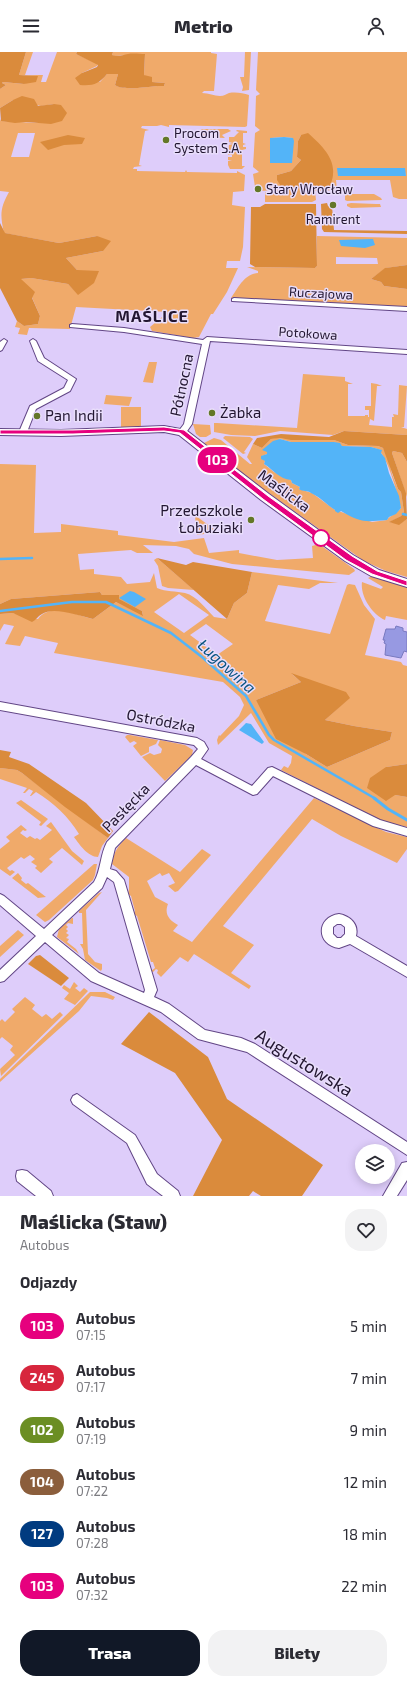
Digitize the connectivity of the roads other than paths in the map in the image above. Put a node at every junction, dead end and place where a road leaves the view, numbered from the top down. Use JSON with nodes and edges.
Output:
{"nodes":[{"id":1,"x":234,"y":300,"type":"dead end"},
{"id":2,"x":407,"y":309,"type":"edge"},
{"id":3,"x":72,"y":326,"type":"dead end"},
{"id":4,"x":206,"y":340,"type":"junction"},
{"id":5,"x":4,"y":341,"type":"dead end"},
{"id":6,"x":33,"y":341,"type":"dead end"},
{"id":7,"x":0,"y":349,"type":"edge"},
{"id":8,"x":407,"y":352,"type":"edge"},
{"id":9,"x":0,"y":432,"type":"edge"},
{"id":10,"x":23,"y":432,"type":"junction"},
{"id":11,"x":182,"y":432,"type":"junction"},
{"id":12,"x":407,"y":583,"type":"edge"},
{"id":13,"x":0,"y":706,"type":"edge"},
{"id":14,"x":195,"y":760,"type":"junction"},
{"id":15,"x":407,"y":832,"type":"edge"},
{"id":16,"x":104,"y":872,"type":"junction"},
{"id":17,"x":0,"y":899,"type":"edge"},
{"id":18,"x":43,"y":936,"type":"junction"},
{"id":19,"x":350,"y":938,"type":"dead end"},
{"id":20,"x":407,"y":972,"type":"edge"},
{"id":21,"x":0,"y":977,"type":"edge"},
{"id":22,"x":147,"y":999,"type":"junction"},
{"id":23,"x":78,"y":1100,"type":"dead end"},
{"id":24,"x":407,"y":1149,"type":"edge"},
{"id":25,"x":407,"y":1168,"type":"edge"},
{"id":26,"x":22,"y":1176,"type":"dead end"},
{"id":27,"x":46,"y":1196,"type":"edge"},
{"id":28,"x":173,"y":1196,"type":"edge"},
{"id":29,"x":390,"y":1196,"type":"edge"}],
"edges":[{"from":1,"to":2,"type":"street","name":"Ruczajowa"},
{"from":3,"to":4,"type":"street","name":"Północna"},
{"from":4,"to":8,"type":"street","name":"Potokowa"},
{"from":4,"to":11,"type":"street","name":"Północna"},
{"from":5,"to":7,"type":"street"},
{"from":6,"to":10,"type":"street"},
{"from":9,"to":10,"type":"street","name":"Maślicka"},
{"from":10,"to":11,"type":"street","name":"Maślicka"},
{"from":11,"to":12,"type":"street","name":"Maślicka"},
{"from":13,"to":14,"type":"street","name":"Ostródzka"},
{"from":14,"to":15,"type":"street"},
{"from":14,"to":16,"type":"street","name":"Pasłęcka"},
{"from":16,"to":18,"type":"street","name":"Pasłęcka"},
{"from":16,"to":22,"type":"street"},
{"from":17,"to":18,"type":"street","name":"Augustowska"},
{"from":18,"to":21,"type":"street","name":"Pasłęcka"},
{"from":18,"to":22,"type":"street","name":"Augustowska"},
{"from":19,"to":20,"type":"street"},
{"from":22,"to":24,"type":"street","name":"Augustowska"},
{"from":23,"to":28,"type":"street"},
{"from":25,"to":29,"type":"street"},
{"from":26,"to":27,"type":"street"}]}
